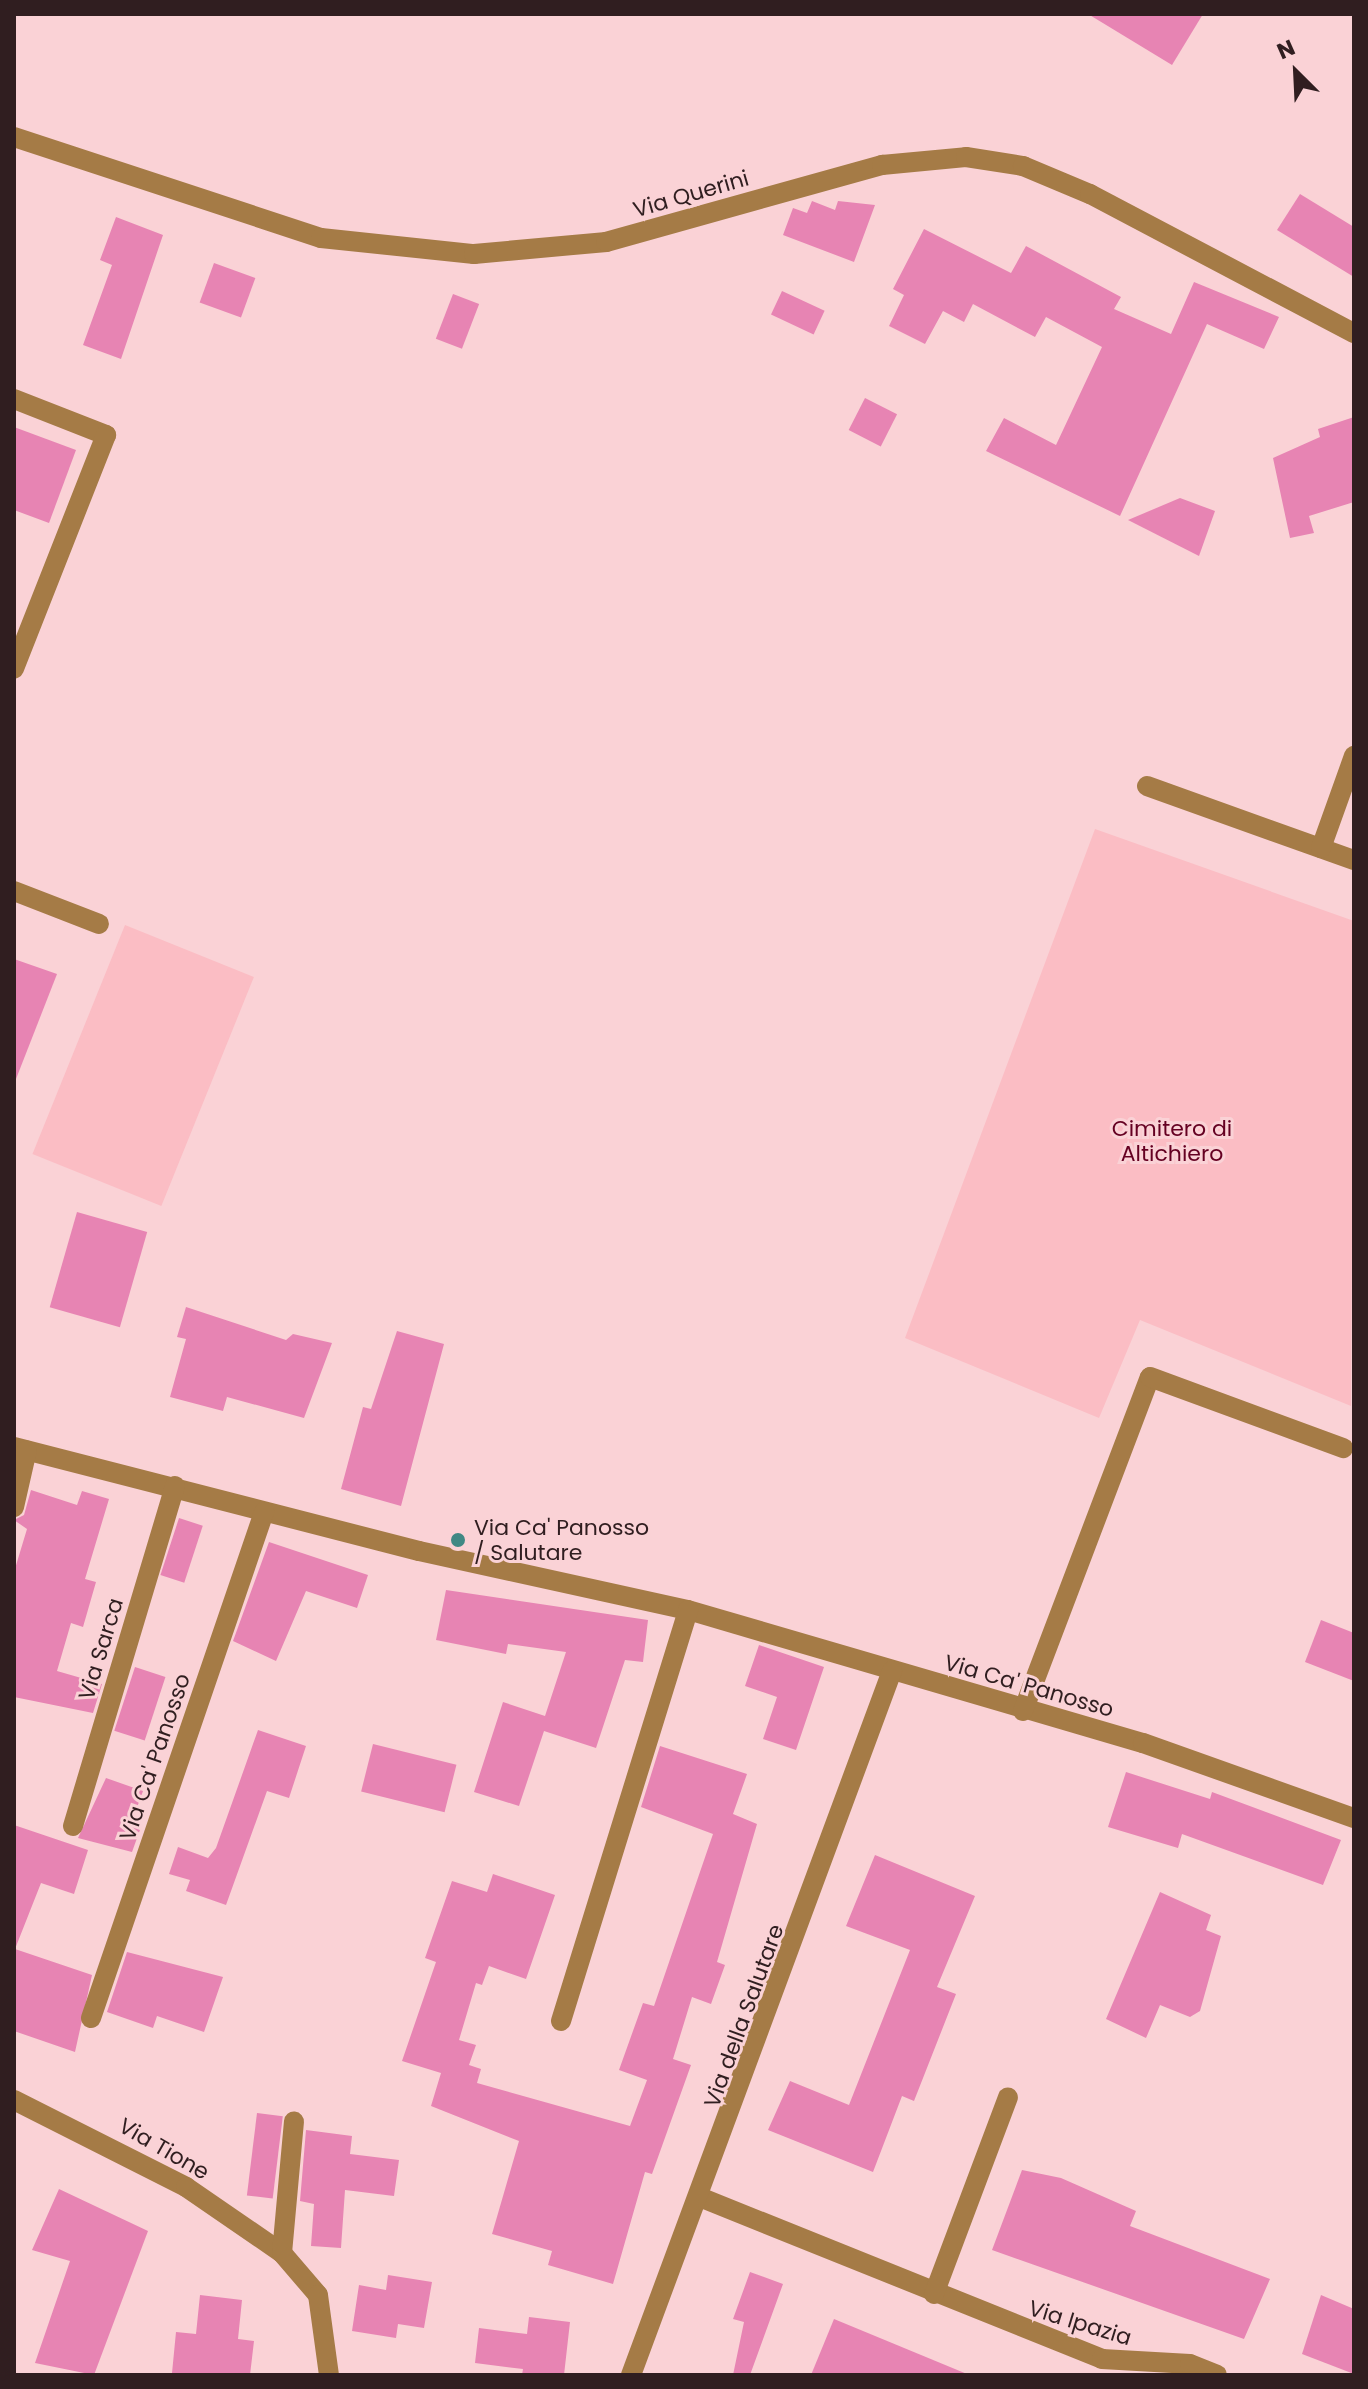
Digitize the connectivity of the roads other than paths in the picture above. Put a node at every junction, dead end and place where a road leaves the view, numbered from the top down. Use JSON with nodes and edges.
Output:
{"nodes":[{"id":1,"x":14,"y":137,"type":"edge"},
{"id":2,"x":1354,"y":333,"type":"edge"},
{"id":3,"x":14,"y":399,"type":"edge"},
{"id":4,"x":14,"y":669,"type":"edge"},
{"id":5,"x":1354,"y":756,"type":"edge"},
{"id":6,"x":1147,"y":786,"type":"dead end"},
{"id":7,"x":1321,"y":848,"type":"junction"},
{"id":8,"x":1354,"y":860,"type":"edge"},
{"id":9,"x":14,"y":891,"type":"edge"},
{"id":10,"x":99,"y":924,"type":"dead end"},
{"id":11,"x":20,"y":1448,"type":"edge"},
{"id":12,"x":1343,"y":1448,"type":"dead end"},
{"id":13,"x":175,"y":1486,"type":"junction"},
{"id":14,"x":14,"y":1507,"type":"edge"},
{"id":15,"x":264,"y":1512,"type":"junction"},
{"id":16,"x":688,"y":1610,"type":"junction"},
{"id":17,"x":892,"y":1671,"type":"junction"},
{"id":18,"x":1023,"y":1711,"type":"junction"},
{"id":19,"x":1354,"y":1818,"type":"edge"},
{"id":20,"x":73,"y":1826,"type":"dead end"},
{"id":21,"x":91,"y":2018,"type":"dead end"},
{"id":22,"x":561,"y":2021,"type":"dead end"},
{"id":23,"x":1008,"y":2097,"type":"dead end"},
{"id":24,"x":14,"y":2100,"type":"edge"},
{"id":25,"x":294,"y":2122,"type":"dead end"},
{"id":26,"x":702,"y":2198,"type":"junction"},
{"id":27,"x":282,"y":2253,"type":"junction"},
{"id":28,"x":934,"y":2294,"type":"junction"},
{"id":29,"x":329,"y":2375,"type":"edge"},
{"id":30,"x":631,"y":2375,"type":"edge"},
{"id":31,"x":1217,"y":2375,"type":"edge"}],
"edges":[{"from":1,"to":2,"type":"street","name":"Via Querini"},
{"from":3,"to":4,"type":"street"},
{"from":5,"to":7,"type":"street"},
{"from":6,"to":7,"type":"street"},
{"from":7,"to":8,"type":"street"},
{"from":9,"to":10,"type":"street"},
{"from":11,"to":13,"type":"street","name":"Via Ca' Panosso"},
{"from":11,"to":14,"type":"street","name":"Via Ca' Panosso"},
{"from":12,"to":18,"type":"street"},
{"from":13,"to":15,"type":"street","name":"Via Ca' Panosso"},
{"from":13,"to":20,"type":"street","name":"Via Sarca"},
{"from":15,"to":16,"type":"street","name":"Via Ca' Panosso"},
{"from":15,"to":21,"type":"street","name":"Via Ca' Panosso"},
{"from":16,"to":17,"type":"street","name":"Via Ca' Panosso"},
{"from":16,"to":22,"type":"street"},
{"from":17,"to":18,"type":"street","name":"Via Ca' Panosso"},
{"from":17,"to":26,"type":"street","name":"Via della Salutare"},
{"from":18,"to":19,"type":"street","name":"Via Ca' Panosso"},
{"from":23,"to":28,"type":"street"},
{"from":24,"to":27,"type":"street","name":"Via Tione"},
{"from":25,"to":27,"type":"street"},
{"from":26,"to":28,"type":"street","name":"Via Ipazia"},
{"from":26,"to":30,"type":"street","name":"Via della Salutare"},
{"from":27,"to":29,"type":"street","name":"Via Tione"},
{"from":28,"to":31,"type":"street","name":"Via Ipazia"}]}
